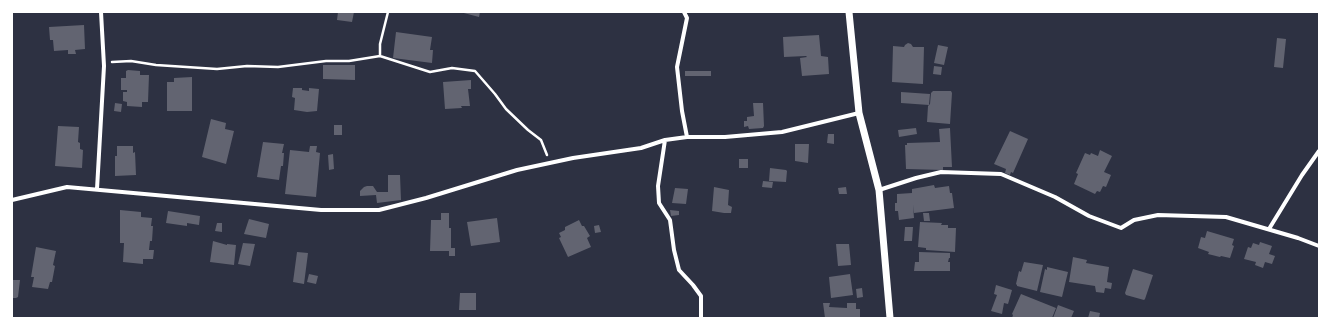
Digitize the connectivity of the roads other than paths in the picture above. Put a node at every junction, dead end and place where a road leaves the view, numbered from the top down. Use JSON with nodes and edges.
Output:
{"nodes":[{"id":1,"x":101,"y":12,"type":"edge"},
{"id":2,"x":684,"y":12,"type":"edge"},
{"id":3,"x":849,"y":12,"type":"edge"},
{"id":4,"x":858,"y":113,"type":"junction"},
{"id":5,"x":687,"y":137,"type":"junction"},
{"id":6,"x":665,"y":140,"type":"junction"},
{"id":7,"x":1319,"y":151,"type":"edge"},
{"id":8,"x":97,"y":189,"type":"junction"},
{"id":9,"x":879,"y":190,"type":"junction"},
{"id":10,"x":12,"y":200,"type":"edge"},
{"id":11,"x":1269,"y":229,"type":"junction"},
{"id":12,"x":1319,"y":246,"type":"edge"},
{"id":13,"x":701,"y":318,"type":"edge"},
{"id":14,"x":890,"y":318,"type":"edge"}],
"edges":[{"from":1,"to":8,"type":"street"},
{"from":2,"to":5,"type":"street"},
{"from":3,"to":4,"type":"street"},
{"from":4,"to":5,"type":"street"},
{"from":4,"to":9,"type":"street"},
{"from":5,"to":6,"type":"street"},
{"from":6,"to":8,"type":"street"},
{"from":6,"to":13,"type":"street"},
{"from":7,"to":11,"type":"street"},
{"from":8,"to":10,"type":"street"},
{"from":9,"to":11,"type":"street"},
{"from":9,"to":14,"type":"street"},
{"from":11,"to":12,"type":"street"}]}
